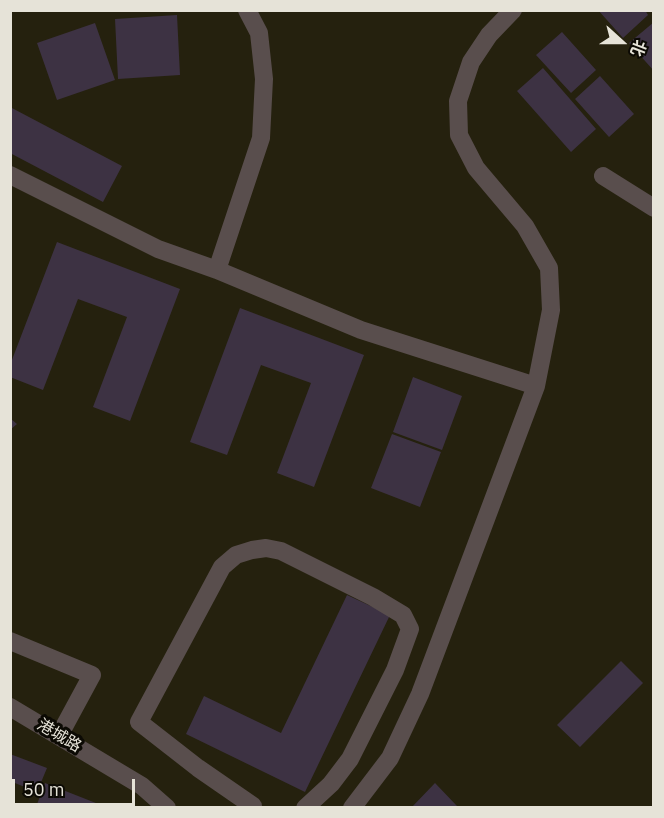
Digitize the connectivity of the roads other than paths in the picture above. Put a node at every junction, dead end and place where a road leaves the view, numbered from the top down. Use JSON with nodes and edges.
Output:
{"nodes":[{"id":1,"x":247,"y":10,"type":"edge"},
{"id":2,"x":513,"y":10,"type":"edge"},
{"id":3,"x":10,"y":175,"type":"edge"},
{"id":4,"x":603,"y":176,"type":"dead end"},
{"id":5,"x":654,"y":208,"type":"edge"},
{"id":6,"x":217,"y":270,"type":"junction"},
{"id":7,"x":536,"y":386,"type":"junction"},
{"id":8,"x":10,"y":641,"type":"edge"},
{"id":9,"x":10,"y":707,"type":"edge"},
{"id":10,"x":59,"y":736,"type":"junction"},
{"id":11,"x":167,"y":807,"type":"edge"},
{"id":12,"x":254,"y":807,"type":"edge"},
{"id":13,"x":305,"y":807,"type":"edge"},
{"id":14,"x":352,"y":807,"type":"edge"}],
"edges":[{"from":1,"to":6,"type":"street"},
{"from":2,"to":7,"type":"street"},
{"from":3,"to":6,"type":"street"},
{"from":4,"to":5,"type":"street"},
{"from":6,"to":7,"type":"street"},
{"from":7,"to":14,"type":"street"},
{"from":8,"to":10,"type":"street"},
{"from":9,"to":10,"type":"street","name":"港城路"},
{"from":10,"to":11,"type":"street","name":"港城路"},
{"from":12,"to":13,"type":"street"}]}
